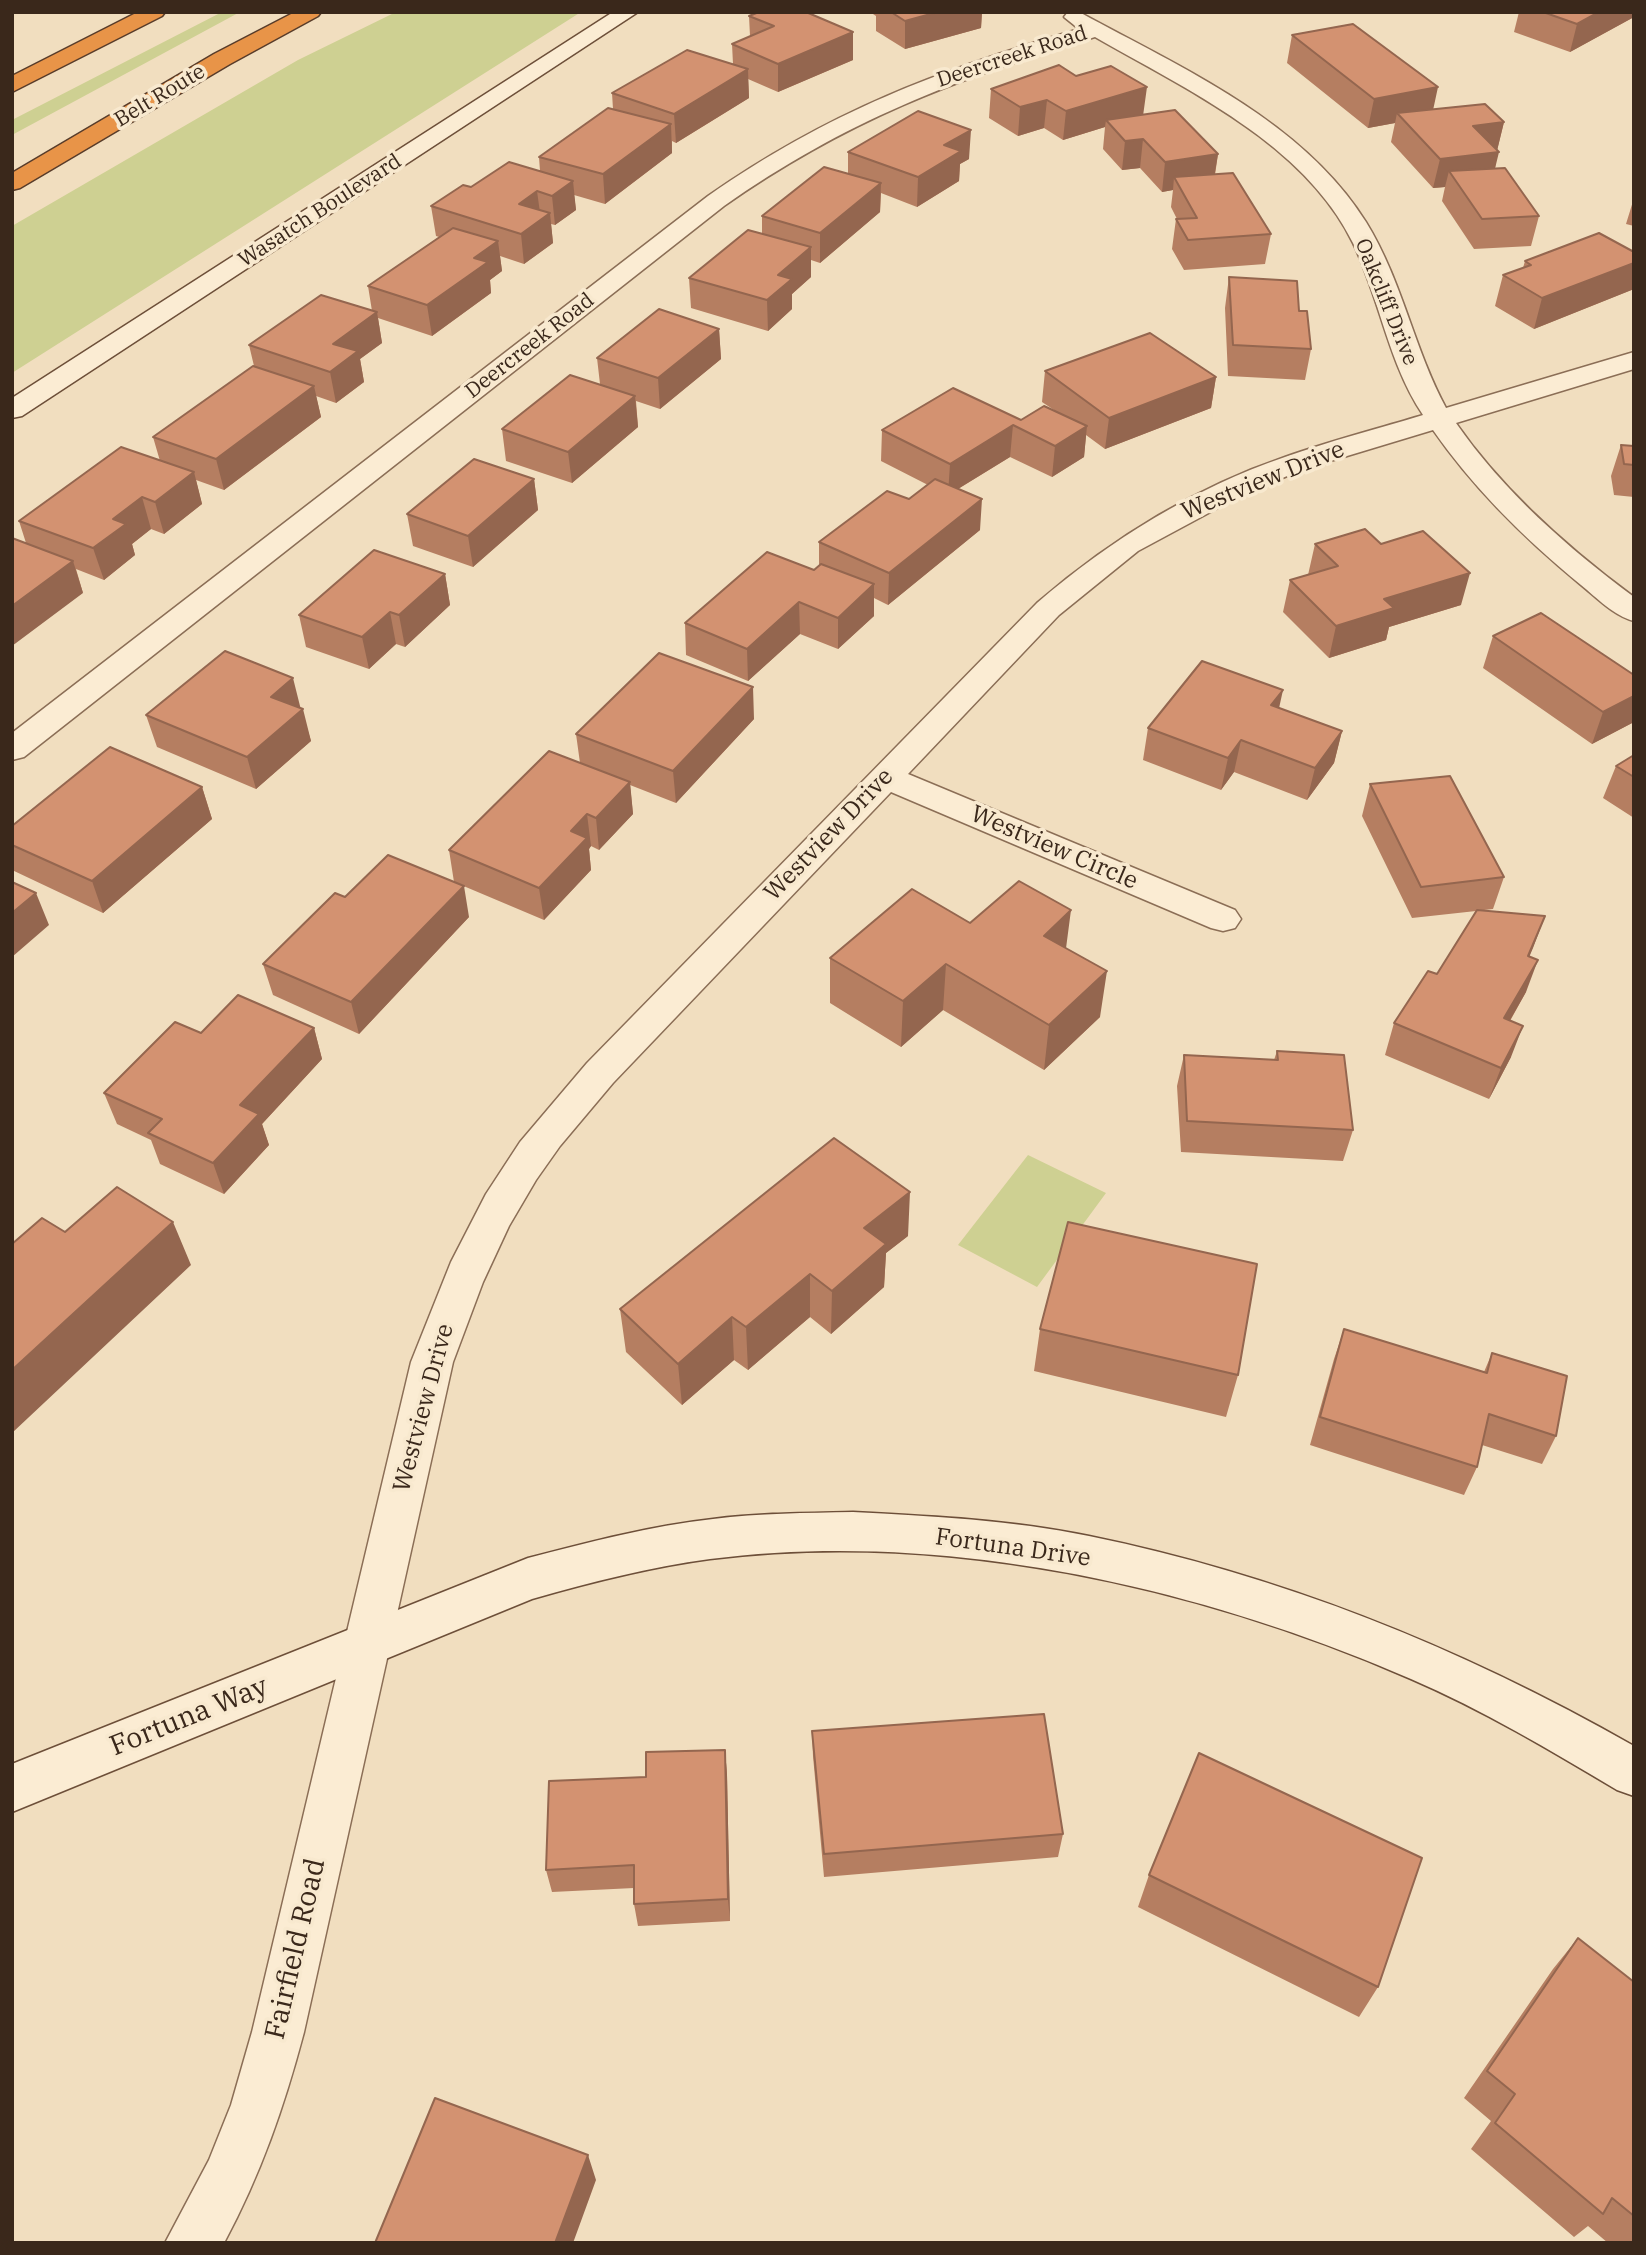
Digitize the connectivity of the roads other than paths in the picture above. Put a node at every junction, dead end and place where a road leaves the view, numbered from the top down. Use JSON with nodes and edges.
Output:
{"nodes":[{"id":1,"x":155,"y":12,"type":"edge"},
{"id":2,"x":311,"y":12,"type":"edge"},
{"id":3,"x":628,"y":12,"type":"edge"},
{"id":4,"x":1066,"y":12,"type":"edge"},
{"id":5,"x":1097,"y":30,"type":"junction"},
{"id":6,"x":12,"y":85,"type":"edge"},
{"id":7,"x":12,"y":183,"type":"edge"},
{"id":8,"x":1634,"y":360,"type":"edge"},
{"id":9,"x":12,"y":410,"type":"edge"},
{"id":10,"x":1438,"y":417,"type":"junction"},
{"id":11,"x":1634,"y":612,"type":"edge"},
{"id":12,"x":12,"y":750,"type":"edge"},
{"id":13,"x":885,"y":777,"type":"junction"},
{"id":14,"x":1223,"y":919,"type":"dead end"},
{"id":15,"x":365,"y":1644,"type":"junction"},
{"id":16,"x":1634,"y":1773,"type":"edge"},
{"id":17,"x":12,"y":1788,"type":"edge"},
{"id":18,"x":193,"y":2243,"type":"edge"}],
"edges":[{"from":1,"to":6,"type":"highway"},
{"from":2,"to":7,"type":"highway","name":"Belt Route"},
{"from":3,"to":9,"type":"street","name":"Wasatch Boulevard"},
{"from":4,"to":5,"type":"street","name":"Oakcliff Drive"},
{"from":5,"to":10,"type":"street","name":"Oakcliff Drive"},
{"from":5,"to":12,"type":"street","name":"Deercreek Road"},
{"from":8,"to":10,"type":"street","name":"Westview Drive"},
{"from":10,"to":11,"type":"street","name":"Oakcliff Drive"},
{"from":10,"to":13,"type":"street","name":"Westview Drive"},
{"from":13,"to":14,"type":"street","name":"Westview Circle"},
{"from":13,"to":15,"type":"street","name":"Westview Drive"},
{"from":15,"to":16,"type":"street","name":"Fortuna Drive"},
{"from":15,"to":17,"type":"street","name":"Fortuna Way"},
{"from":15,"to":18,"type":"street","name":"Fairfield Road"}]}
